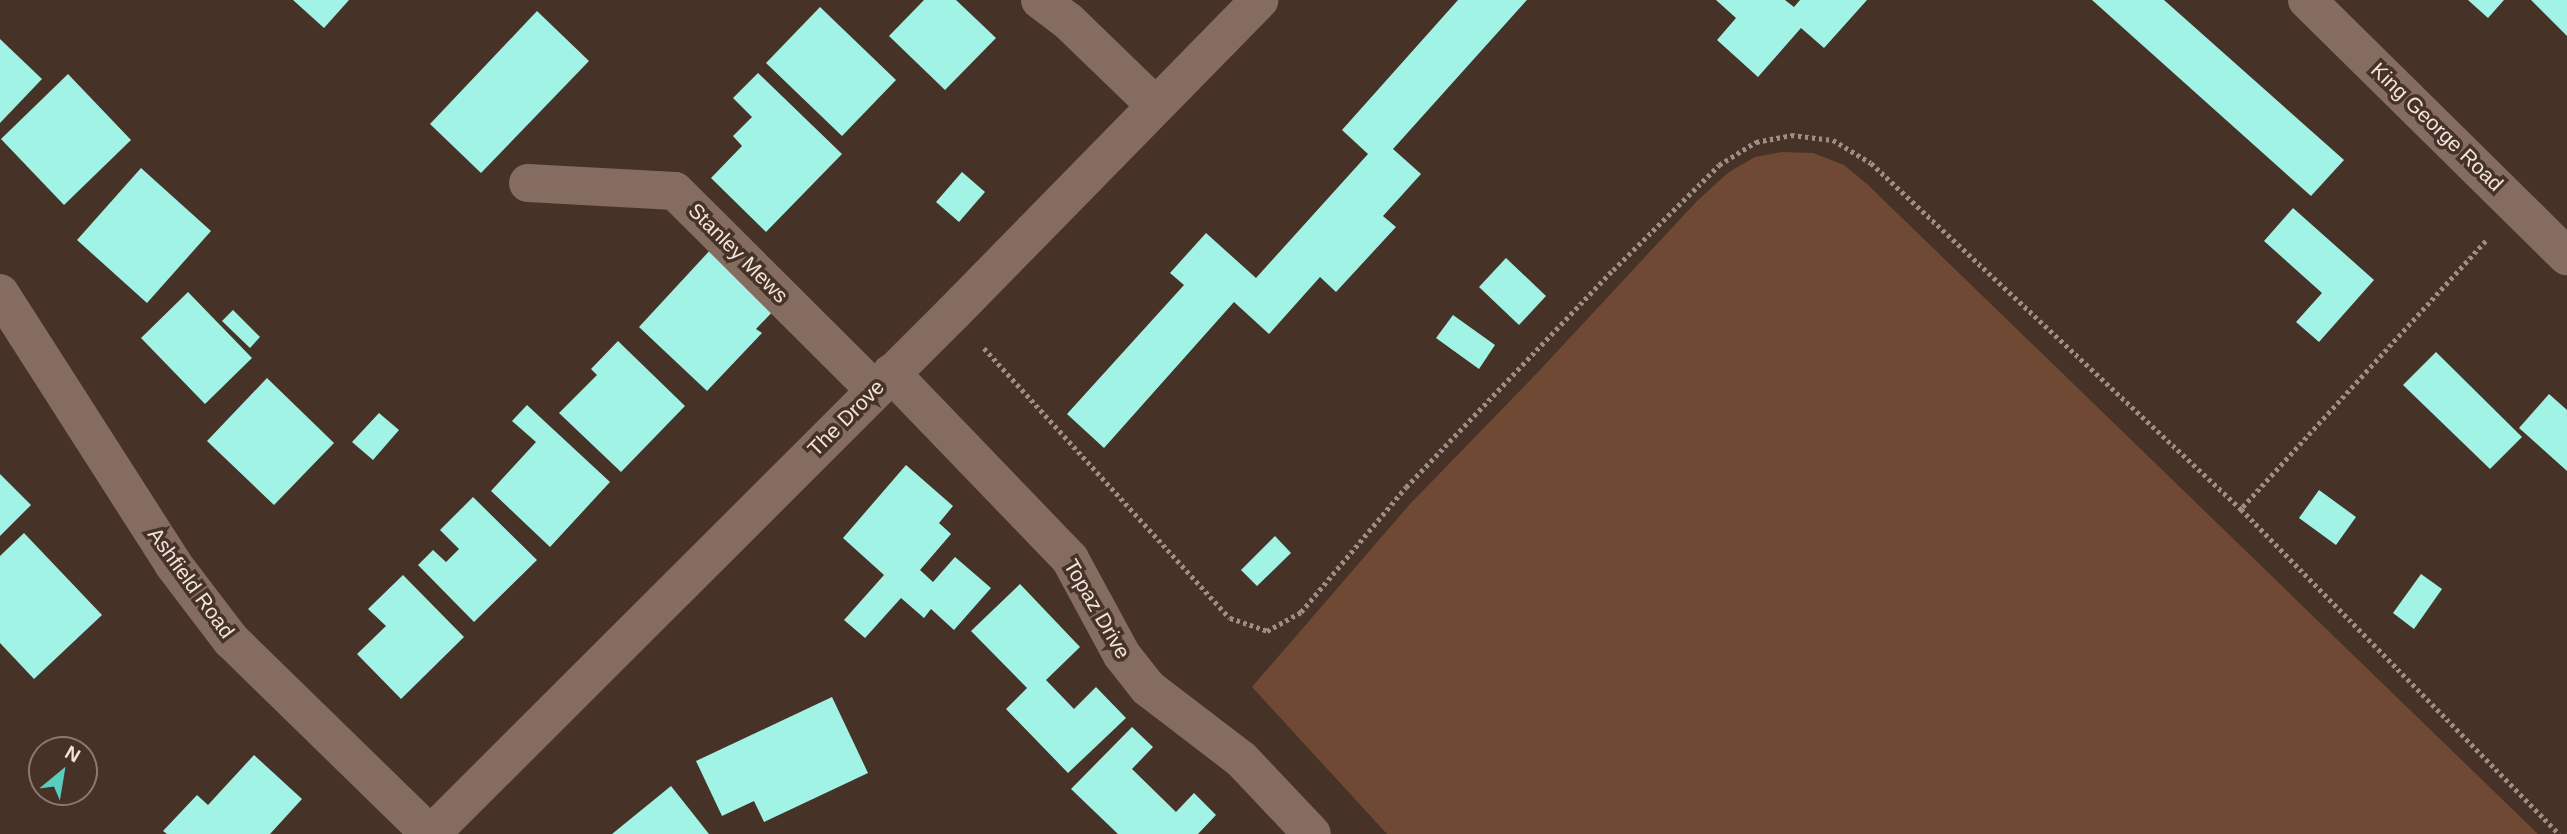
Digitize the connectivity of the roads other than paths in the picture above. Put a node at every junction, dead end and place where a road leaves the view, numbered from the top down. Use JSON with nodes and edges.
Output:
{"nodes":[{"id":1,"x":1040,"y":0,"type":"edge"},
{"id":2,"x":1259,"y":0,"type":"edge"},
{"id":3,"x":2307,"y":0,"type":"edge"},
{"id":4,"x":1155,"y":105,"type":"junction"},
{"id":5,"x":528,"y":183,"type":"dead end"},
{"id":6,"x":2567,"y":256,"type":"edge"},
{"id":7,"x":0,"y":293,"type":"edge"},
{"id":8,"x":883,"y":381,"type":"junction"},
{"id":9,"x":430,"y":834,"type":"edge"},
{"id":10,"x":1312,"y":834,"type":"edge"}],
"edges":[{"from":1,"to":4,"type":"street"},
{"from":2,"to":4,"type":"street","name":"The Drove"},
{"from":3,"to":6,"type":"street","name":"King George Road"},
{"from":4,"to":8,"type":"street","name":"The Drove"},
{"from":5,"to":8,"type":"street","name":"Stanley Mews"},
{"from":7,"to":9,"type":"street","name":"Ashfield Road"},
{"from":8,"to":9,"type":"street","name":"The Drove"},
{"from":8,"to":10,"type":"street","name":"Topaz Drive"}]}
